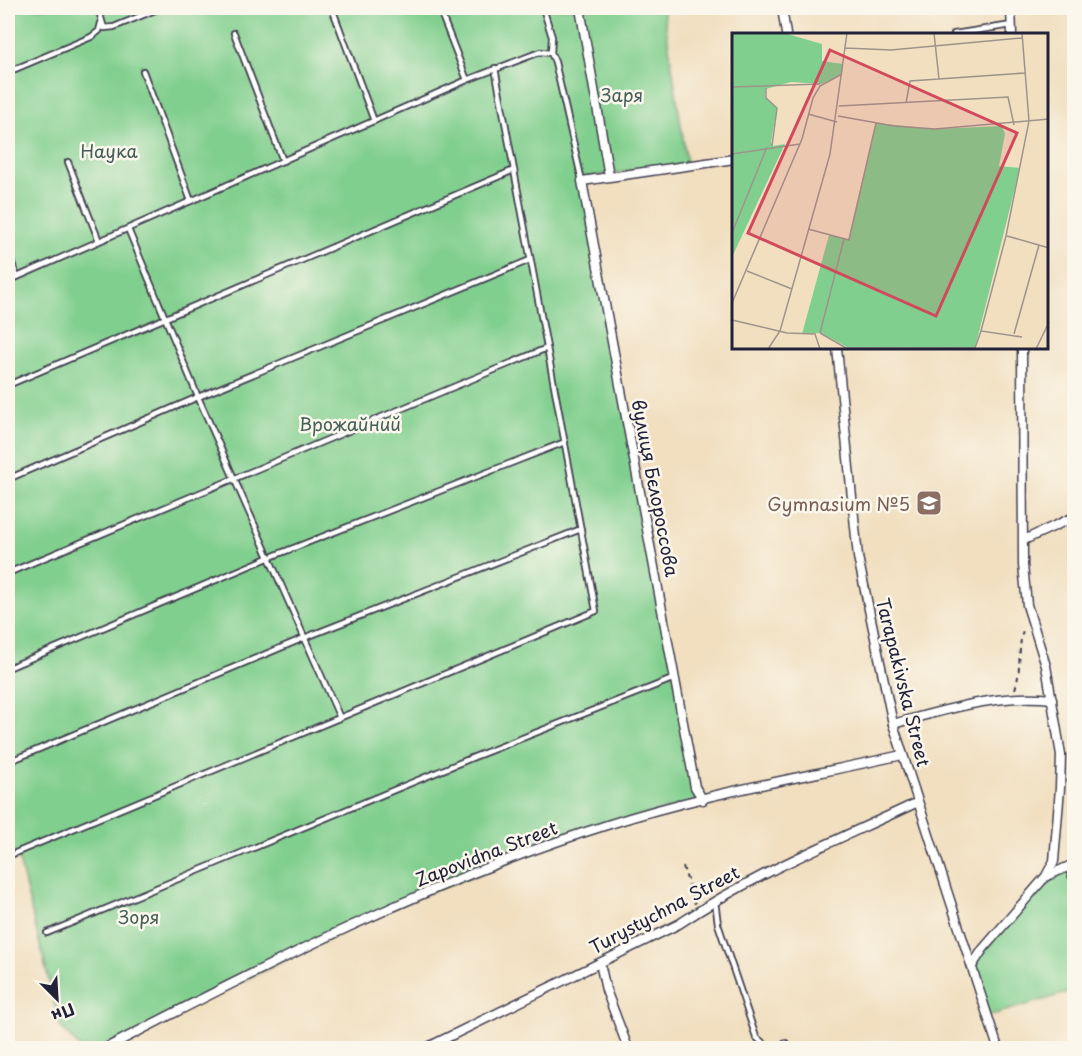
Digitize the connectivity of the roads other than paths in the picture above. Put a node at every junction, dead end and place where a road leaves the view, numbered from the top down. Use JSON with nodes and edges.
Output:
{"nodes":[{"id":1,"x":98,"y":8,"type":"edge"},
{"id":2,"x":160,"y":8,"type":"edge"},
{"id":3,"x":332,"y":8,"type":"edge"},
{"id":4,"x":439,"y":8,"type":"edge"},
{"id":5,"x":543,"y":8,"type":"edge"},
{"id":6,"x":580,"y":8,"type":"edge"},
{"id":7,"x":782,"y":8,"type":"edge"},
{"id":8,"x":1011,"y":8,"type":"edge"},
{"id":9,"x":101,"y":23,"type":"junction"},
{"id":10,"x":1012,"y":30,"type":"edge"},
{"id":11,"x":234,"y":33,"type":"dead end"},
{"id":12,"x":786,"y":33,"type":"edge"},
{"id":13,"x":968,"y":33,"type":"edge"},
{"id":14,"x":551,"y":53,"type":"junction"},
{"id":15,"x":495,"y":68,"type":"junction"},
{"id":16,"x":143,"y":71,"type":"dead end"},
{"id":17,"x":8,"y":72,"type":"edge"},
{"id":18,"x":467,"y":80,"type":"junction"},
{"id":19,"x":375,"y":121,"type":"junction"},
{"id":20,"x":732,"y":159,"type":"edge"},
{"id":21,"x":283,"y":161,"type":"junction"},
{"id":22,"x":68,"y":162,"type":"dead end"},
{"id":23,"x":514,"y":170,"type":"junction"},
{"id":24,"x":609,"y":176,"type":"junction"},
{"id":25,"x":582,"y":181,"type":"junction"},
{"id":26,"x":191,"y":201,"type":"junction"},
{"id":27,"x":128,"y":229,"type":"junction"},
{"id":28,"x":99,"y":241,"type":"junction"},
{"id":29,"x":8,"y":252,"type":"edge"},
{"id":30,"x":530,"y":260,"type":"junction"},
{"id":31,"x":17,"y":277,"type":"junction"},
{"id":32,"x":8,"y":281,"type":"edge"},
{"id":33,"x":164,"y":318,"type":"junction"},
{"id":34,"x":547,"y":348,"type":"junction"},
{"id":35,"x":837,"y":350,"type":"edge"},
{"id":36,"x":1022,"y":350,"type":"edge"},
{"id":37,"x":8,"y":385,"type":"edge"},
{"id":38,"x":198,"y":397,"type":"junction"},
{"id":39,"x":565,"y":442,"type":"junction"},
{"id":40,"x":235,"y":477,"type":"junction"},
{"id":41,"x":8,"y":479,"type":"edge"},
{"id":42,"x":1074,"y":517,"type":"edge"},
{"id":43,"x":581,"y":529,"type":"junction"},
{"id":44,"x":1024,"y":540,"type":"junction"},
{"id":45,"x":268,"y":558,"type":"junction"},
{"id":46,"x":8,"y":573,"type":"edge"},
{"id":47,"x":304,"y":638,"type":"junction"},
{"id":48,"x":8,"y":668,"type":"edge"},
{"id":49,"x":675,"y":678,"type":"junction"},
{"id":50,"x":1052,"y":699,"type":"junction"},
{"id":51,"x":340,"y":718,"type":"junction"},
{"id":52,"x":894,"y":724,"type":"junction"},
{"id":53,"x":902,"y":755,"type":"junction"},
{"id":54,"x":8,"y":762,"type":"edge"},
{"id":55,"x":703,"y":800,"type":"junction"},
{"id":56,"x":918,"y":802,"type":"junction"},
{"id":57,"x":8,"y":856,"type":"edge"},
{"id":58,"x":1071,"y":865,"type":"edge"},
{"id":59,"x":1046,"y":876,"type":"junction"},
{"id":60,"x":1074,"y":884,"type":"edge"},
{"id":61,"x":715,"y":899,"type":"junction"},
{"id":62,"x":47,"y":933,"type":"dead end"},
{"id":63,"x":600,"y":963,"type":"junction"},
{"id":64,"x":972,"y":966,"type":"junction"},
{"id":65,"x":106,"y":1048,"type":"edge"},
{"id":66,"x":426,"y":1048,"type":"edge"},
{"id":67,"x":628,"y":1048,"type":"edge"},
{"id":68,"x":769,"y":1048,"type":"edge"},
{"id":69,"x":788,"y":1048,"type":"edge"},
{"id":70,"x":998,"y":1048,"type":"edge"}],
"edges":[{"from":1,"to":9,"type":"lane"},
{"from":2,"to":9,"type":"lane"},
{"from":3,"to":19,"type":"lane"},
{"from":4,"to":18,"type":"lane"},
{"from":5,"to":14,"type":"lane"},
{"from":6,"to":24,"type":"street"},
{"from":7,"to":12,"type":"street"},
{"from":8,"to":10,"type":"street"},
{"from":9,"to":17,"type":"lane"},
{"from":10,"to":13,"type":"lane"},
{"from":11,"to":21,"type":"lane"},
{"from":14,"to":15,"type":"lane"},
{"from":14,"to":25,"type":"lane"},
{"from":15,"to":18,"type":"lane"},
{"from":15,"to":23,"type":"lane"},
{"from":16,"to":26,"type":"lane"},
{"from":18,"to":19,"type":"lane"},
{"from":19,"to":21,"type":"lane"},
{"from":20,"to":24,"type":"street"},
{"from":21,"to":26,"type":"lane"},
{"from":22,"to":28,"type":"lane"},
{"from":23,"to":30,"type":"lane"},
{"from":23,"to":33,"type":"lane"},
{"from":24,"to":25,"type":"street"},
{"from":25,"to":49,"type":"street","name":"вулиця Бєлороссова"},
{"from":26,"to":27,"type":"lane"},
{"from":27,"to":28,"type":"lane"},
{"from":27,"to":33,"type":"lane"},
{"from":28,"to":31,"type":"lane"},
{"from":29,"to":31,"type":"lane"},
{"from":30,"to":34,"type":"lane"},
{"from":30,"to":38,"type":"lane"},
{"from":31,"to":32,"type":"lane"},
{"from":33,"to":37,"type":"lane"},
{"from":33,"to":38,"type":"lane"},
{"from":34,"to":39,"type":"lane"},
{"from":34,"to":40,"type":"lane"},
{"from":35,"to":52,"type":"street","name":"Tarapakivska Street"},
{"from":36,"to":44,"type":"street"},
{"from":38,"to":40,"type":"lane"},
{"from":38,"to":41,"type":"lane"},
{"from":39,"to":43,"type":"lane"},
{"from":39,"to":45,"type":"lane"},
{"from":40,"to":45,"type":"lane"},
{"from":40,"to":46,"type":"lane"},
{"from":42,"to":44,"type":"street"},
{"from":43,"to":47,"type":"lane"},
{"from":43,"to":51,"type":"lane"},
{"from":44,"to":50,"type":"street"},
{"from":45,"to":47,"type":"lane"},
{"from":45,"to":48,"type":"lane"},
{"from":47,"to":51,"type":"lane"},
{"from":47,"to":54,"type":"lane"},
{"from":49,"to":55,"type":"street","name":"вулиця Бєлороссова"},
{"from":49,"to":62,"type":"lane"},
{"from":50,"to":52,"type":"street"},
{"from":50,"to":59,"type":"street"},
{"from":51,"to":57,"type":"lane"},
{"from":52,"to":53,"type":"street","name":"Tarapakivska Street"},
{"from":53,"to":55,"type":"street","name":"Zapovidna Street"},
{"from":53,"to":56,"type":"street","name":"Tarapakivska Street"},
{"from":55,"to":65,"type":"street","name":"Zapovidna Street"},
{"from":56,"to":61,"type":"street","name":"Turystychna Street"},
{"from":56,"to":64,"type":"street","name":"Tarapakivska Street"},
{"from":58,"to":59,"type":"street"},
{"from":58,"to":60,"type":"lane"},
{"from":59,"to":64,"type":"street"},
{"from":61,"to":63,"type":"street","name":"Turystychna Street"},
{"from":61,"to":68,"type":"lane"},
{"from":63,"to":66,"type":"street","name":"Turystychna Street"},
{"from":63,"to":67,"type":"street"},
{"from":64,"to":70,"type":"street","name":"Tarapakivska Street"},
{"from":68,"to":69,"type":"lane"}]}
